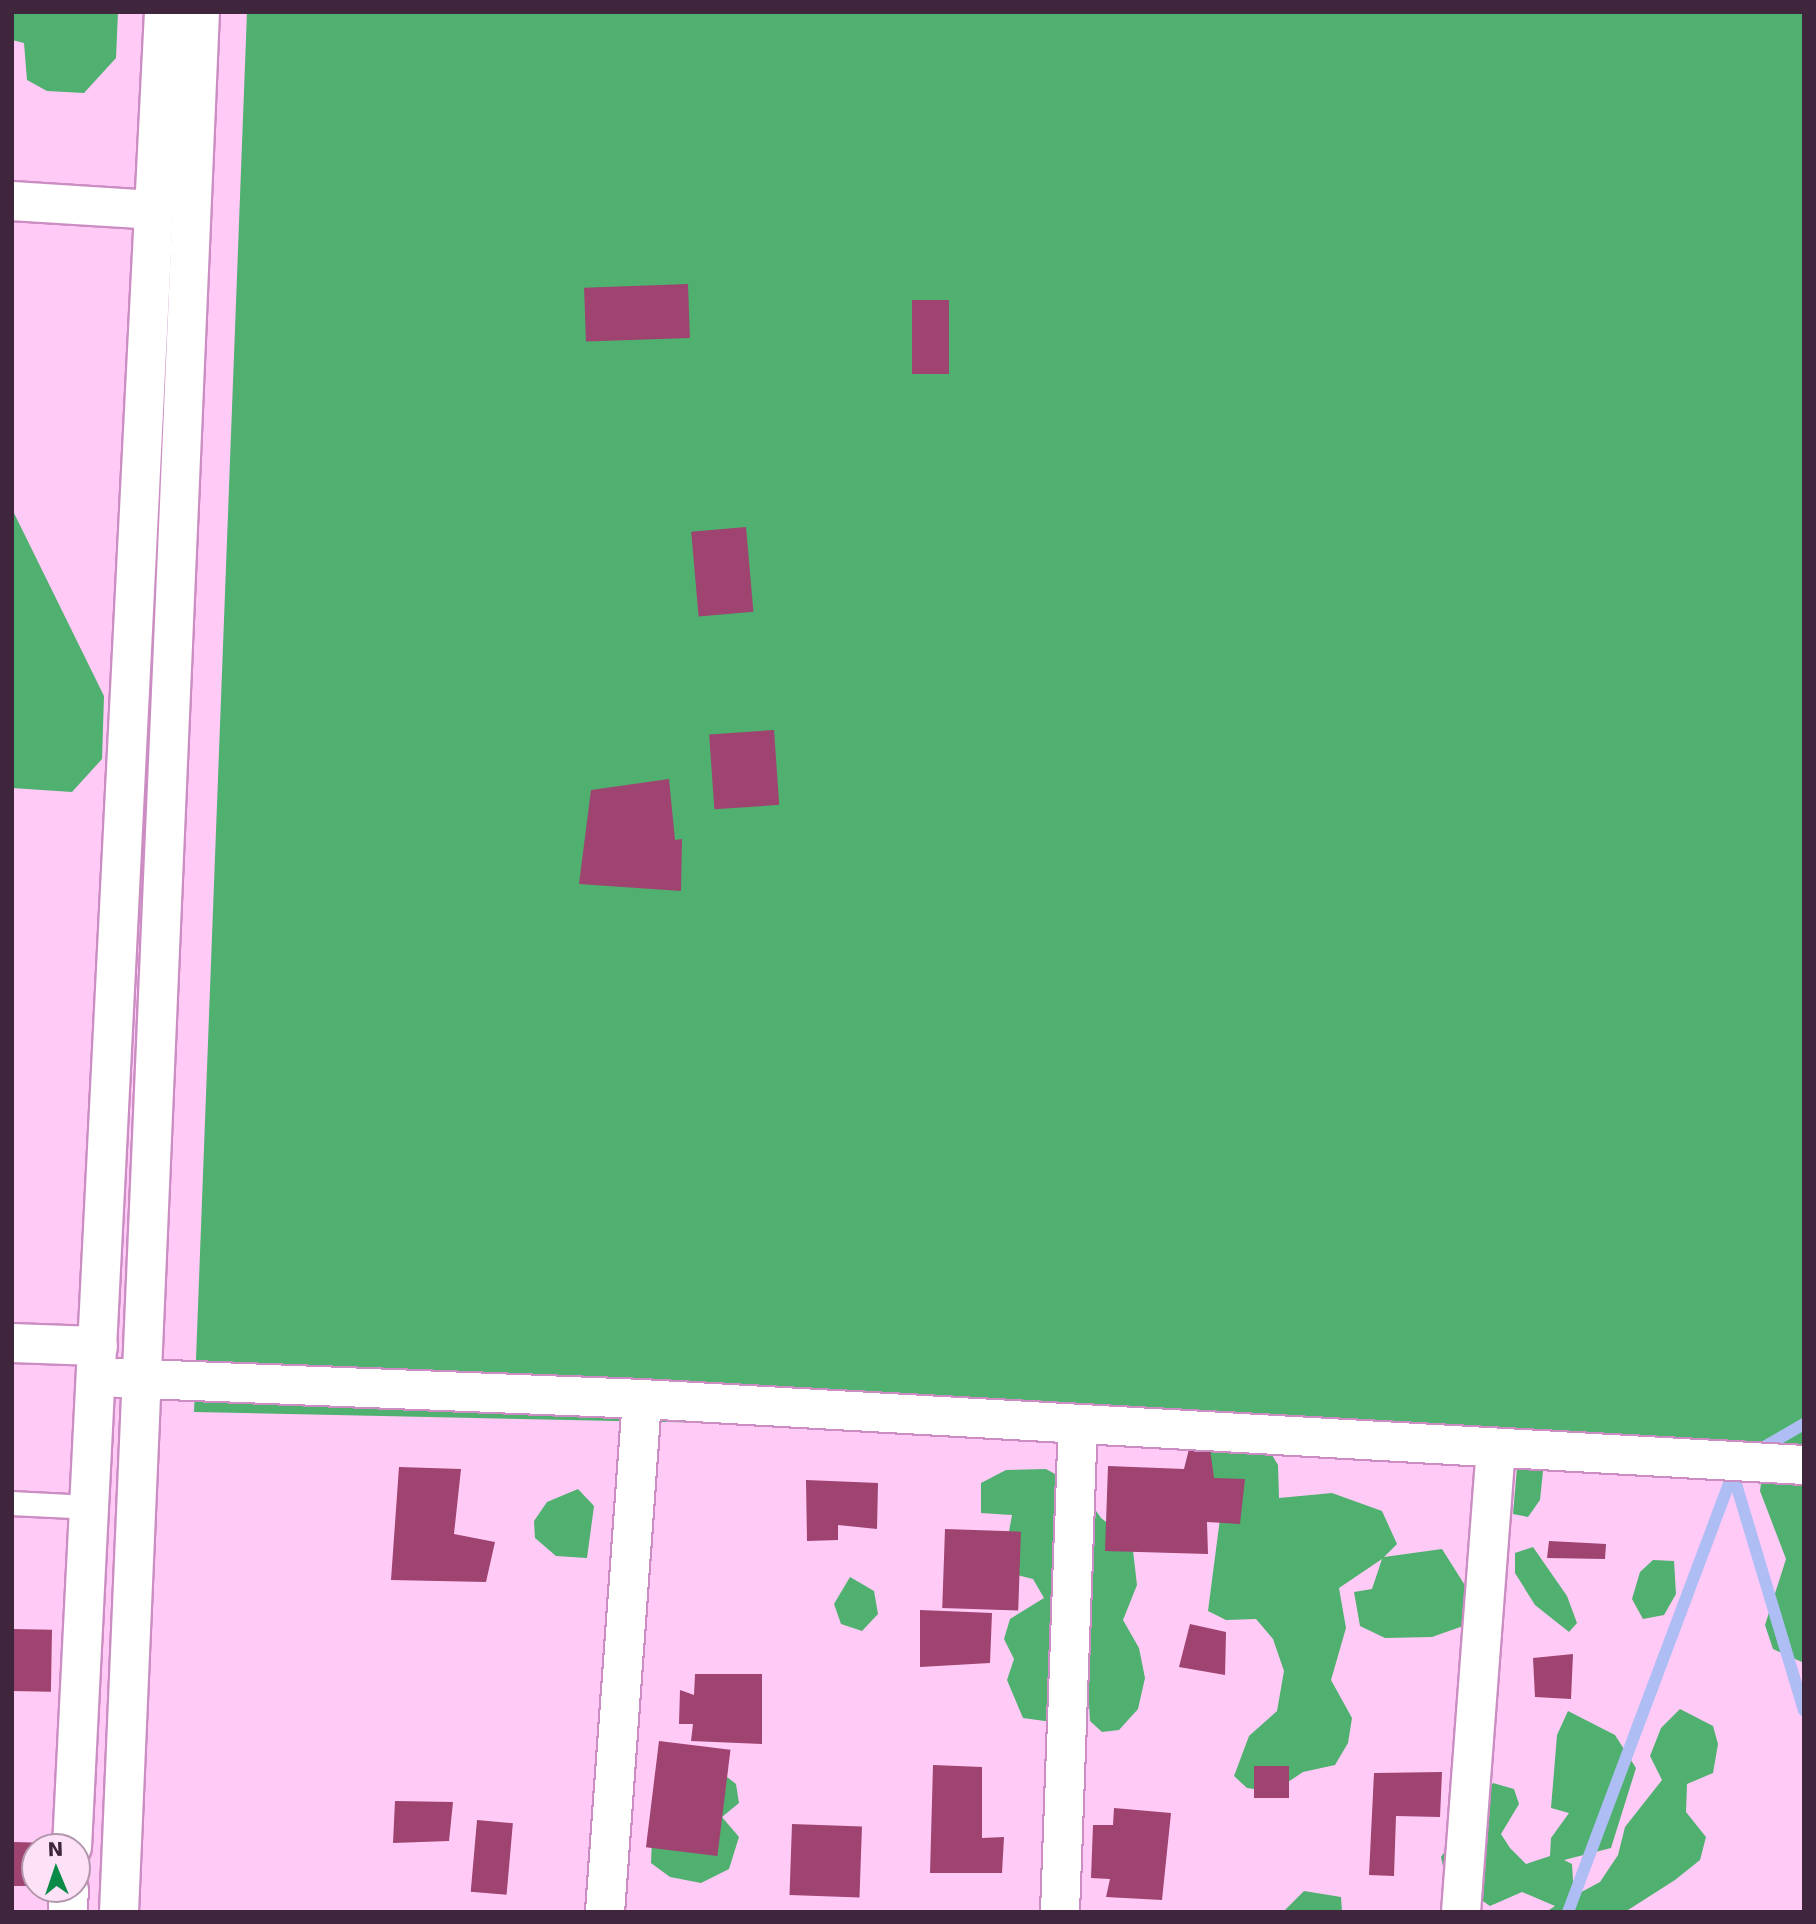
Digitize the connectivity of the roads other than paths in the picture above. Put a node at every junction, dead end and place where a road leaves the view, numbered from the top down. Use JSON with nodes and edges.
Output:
{"nodes":[{"id":1,"x":164,"y":12,"type":"edge"},
{"id":2,"x":200,"y":12,"type":"edge"},
{"id":3,"x":12,"y":201,"type":"edge"},
{"id":4,"x":155,"y":211,"type":"junction"},
{"id":5,"x":12,"y":1343,"type":"edge"},
{"id":6,"x":98,"y":1362,"type":"junction"},
{"id":7,"x":142,"y":1379,"type":"junction"},
{"id":8,"x":642,"y":1399,"type":"junction"},
{"id":9,"x":1078,"y":1426,"type":"junction"},
{"id":10,"x":1496,"y":1448,"type":"junction"},
{"id":11,"x":1804,"y":1465,"type":"edge"},
{"id":12,"x":12,"y":1503,"type":"edge"},
{"id":13,"x":92,"y":1507,"type":"junction"},
{"id":14,"x":73,"y":1833,"type":"edge"},
{"id":15,"x":119,"y":1912,"type":"edge"},
{"id":16,"x":605,"y":1912,"type":"edge"},
{"id":17,"x":1060,"y":1912,"type":"edge"},
{"id":18,"x":1461,"y":1912,"type":"edge"}],
"edges":[{"from":1,"to":4,"type":"street"},
{"from":2,"to":7,"type":"street"},
{"from":3,"to":4,"type":"street"},
{"from":4,"to":6,"type":"street"},
{"from":5,"to":6,"type":"street"},
{"from":6,"to":7,"type":"street"},
{"from":6,"to":13,"type":"street"},
{"from":7,"to":8,"type":"street"},
{"from":7,"to":15,"type":"street"},
{"from":8,"to":9,"type":"street"},
{"from":8,"to":16,"type":"street"},
{"from":9,"to":10,"type":"street"},
{"from":9,"to":17,"type":"street"},
{"from":10,"to":11,"type":"street"},
{"from":10,"to":18,"type":"street"},
{"from":12,"to":13,"type":"lane"},
{"from":13,"to":14,"type":"street"}]}
